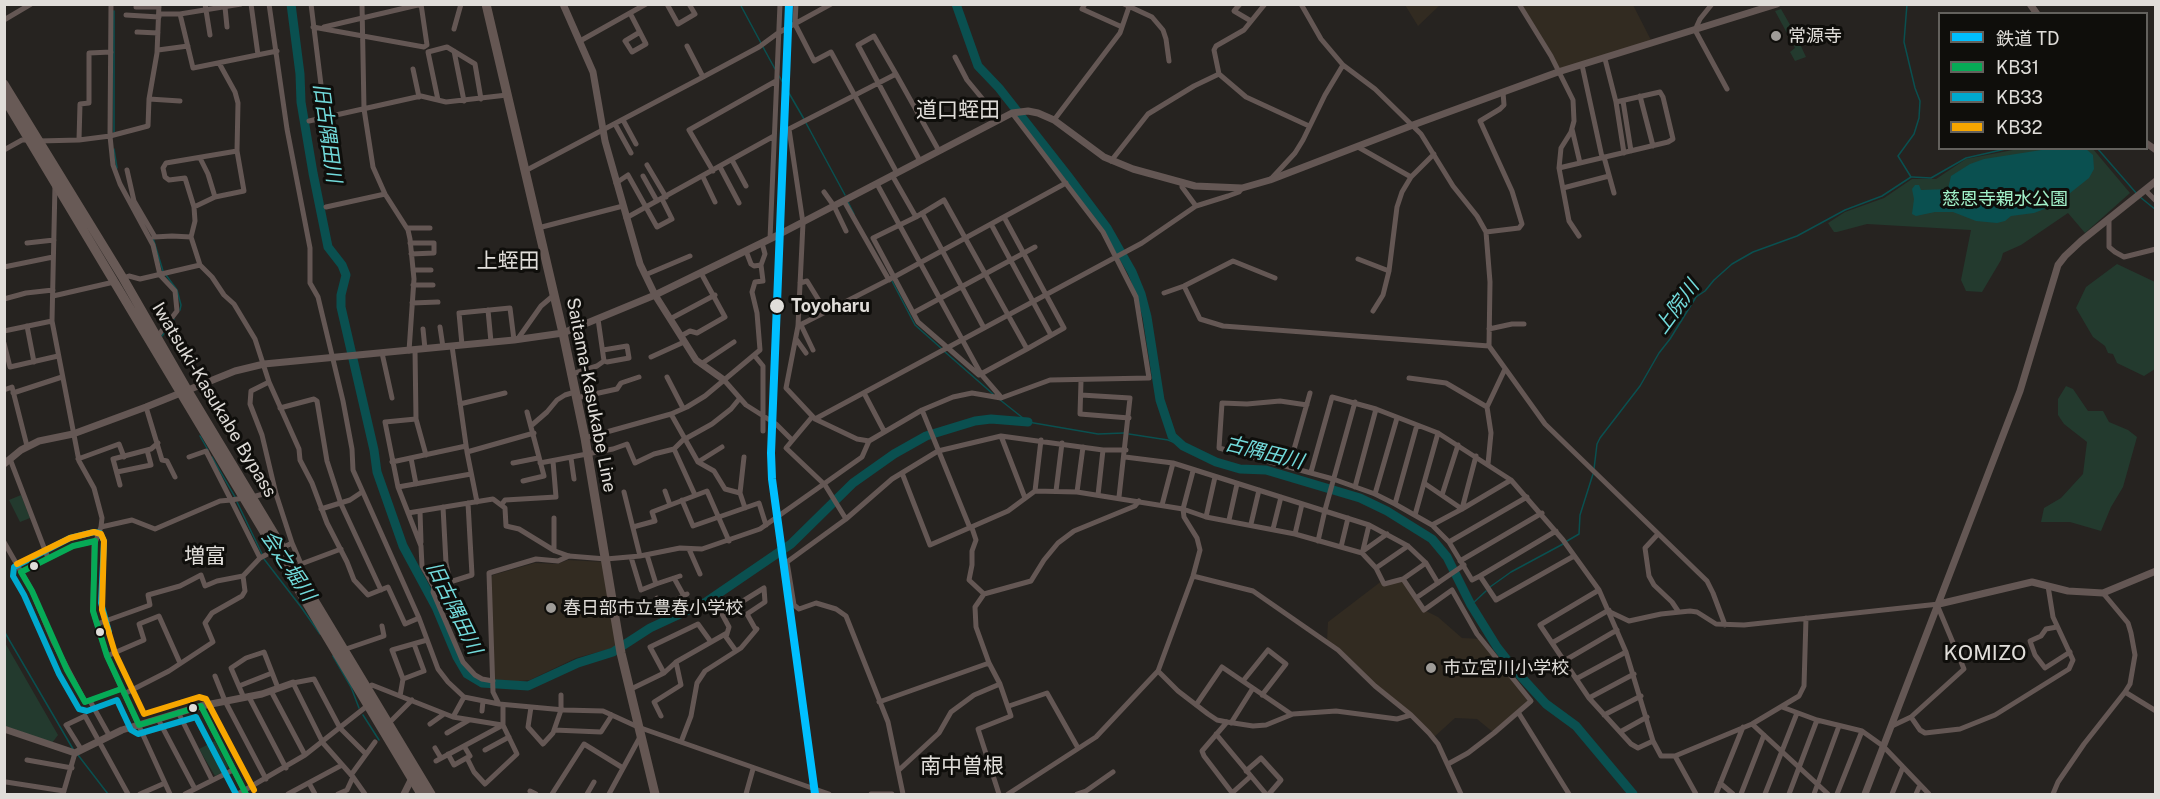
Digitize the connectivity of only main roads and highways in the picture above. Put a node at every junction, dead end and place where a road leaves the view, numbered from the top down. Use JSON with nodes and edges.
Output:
{"nodes":[{"id":1,"x":486,"y":4,"type":"edge"},
{"id":2,"x":4,"y":84,"type":"edge"},
{"id":3,"x":4,"y":98,"type":"edge"},
{"id":4,"x":34,"y":141,"type":"junction"},
{"id":5,"x":119,"y":280,"type":"junction"},
{"id":6,"x":185,"y":393,"type":"junction"},
{"id":7,"x":279,"y":549,"type":"junction"},
{"id":8,"x":414,"y":775,"type":"junction"},
{"id":9,"x":421,"y":795,"type":"edge"},
{"id":10,"x":431,"y":795,"type":"edge"},
{"id":11,"x":655,"y":795,"type":"edge"}],
"edges":[{"from":1,"to":11,"type":"main road","name":"Saitama-Kasukabe Line"},
{"from":2,"to":4,"type":"highway","name":"Iwatsuki-Kasukabe Bypass"},
{"from":3,"to":4,"type":"highway","name":"Iwatsuki-Kasukabe Bypass"},
{"from":4,"to":5,"type":"highway","name":"Iwatsuki-Kasukabe Bypass"},
{"from":4,"to":5,"type":"highway","name":"Iwatsuki-Kasukabe Bypass"},
{"from":5,"to":6,"type":"highway","name":"Iwatsuki-Kasukabe Bypass"},
{"from":5,"to":6,"type":"highway","name":"Iwatsuki-Kasukabe Bypass"},
{"from":6,"to":7,"type":"highway","name":"Iwatsuki-Kasukabe Bypass"},
{"from":7,"to":8,"type":"highway","name":"Iwatsuki-Kasukabe Bypass"},
{"from":7,"to":8,"type":"highway","name":"Iwatsuki-Kasukabe Bypass"},
{"from":8,"to":9,"type":"highway","name":"Iwatsuki-Kasukabe Bypass"},
{"from":8,"to":10,"type":"highway","name":"Iwatsuki-Kasukabe Bypass"}]}
